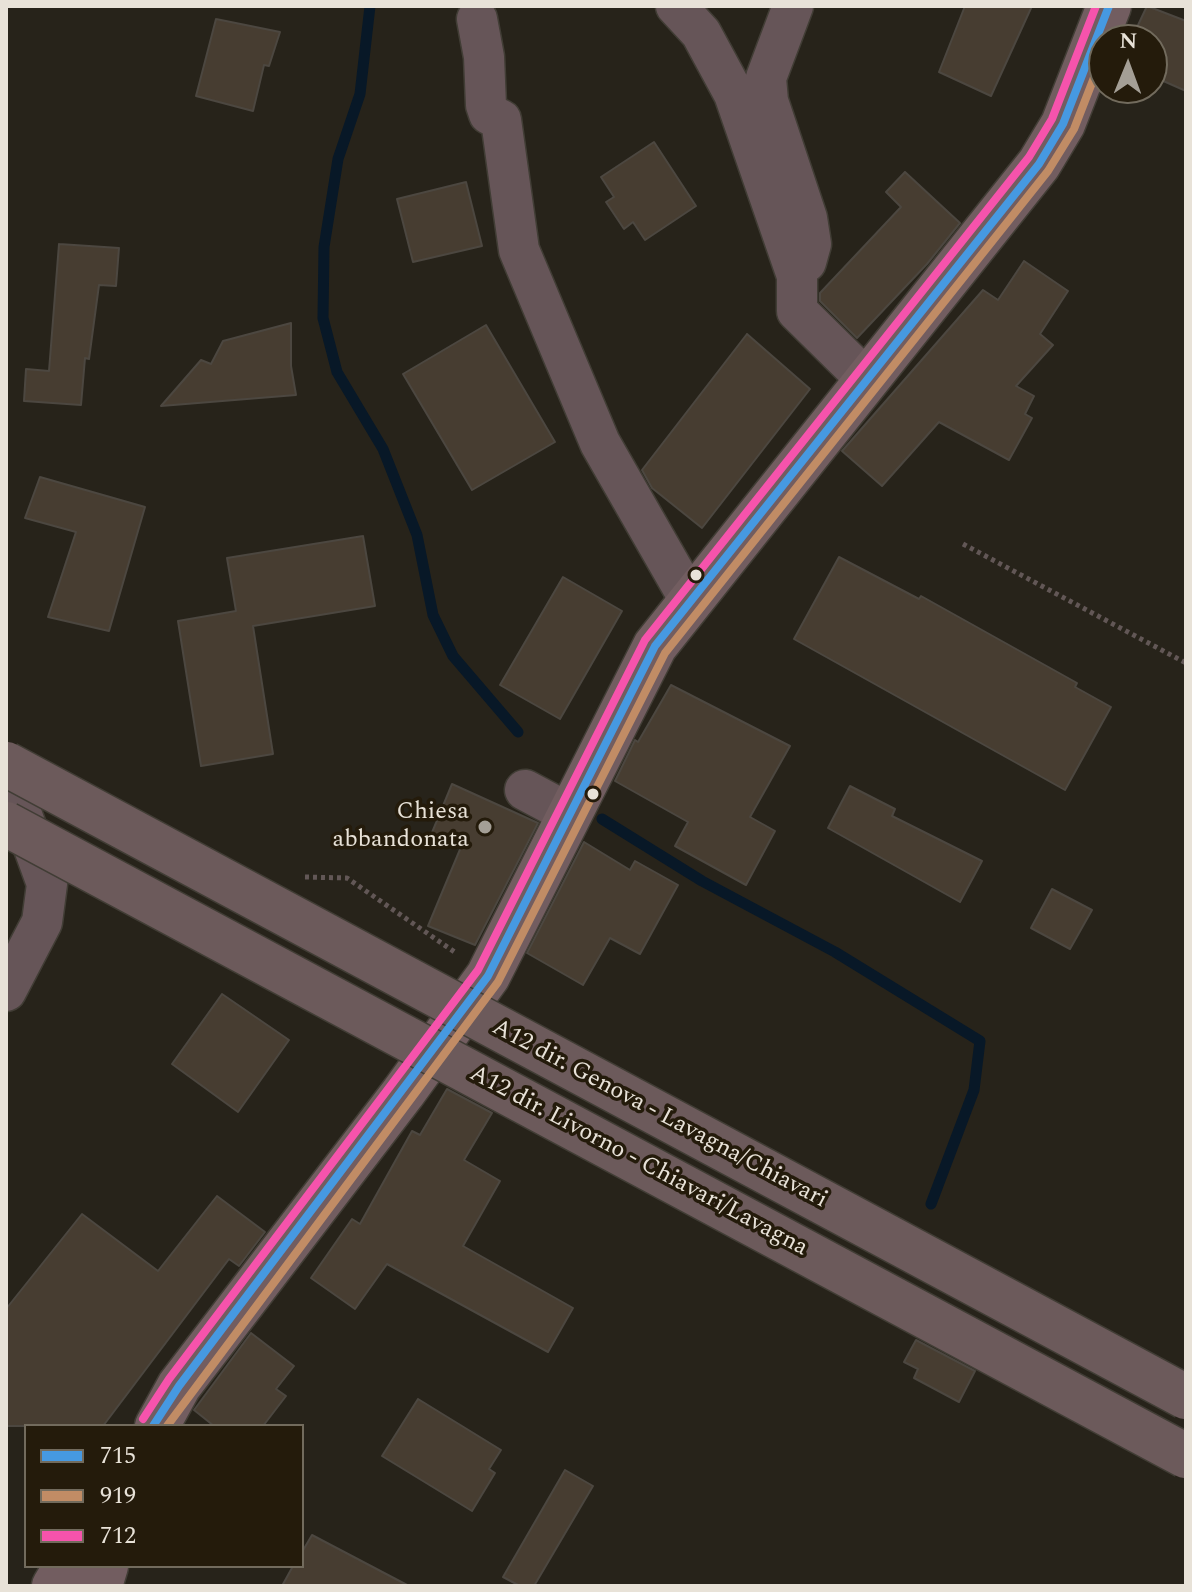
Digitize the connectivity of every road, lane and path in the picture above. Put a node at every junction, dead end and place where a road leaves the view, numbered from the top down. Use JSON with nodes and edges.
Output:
{"nodes":[{"id":1,"x":676,"y":6,"type":"edge"},
{"id":2,"x":793,"y":6,"type":"edge"},
{"id":3,"x":1109,"y":6,"type":"edge"},
{"id":4,"x":477,"y":19,"type":"dead end"},
{"id":5,"x":797,"y":276,"type":"junction"},
{"id":6,"x":866,"y":379,"type":"junction"},
{"id":7,"x":963,"y":544,"type":"dead end"},
{"id":8,"x":691,"y":602,"type":"junction"},
{"id":9,"x":1186,"y":663,"type":"edge"},
{"id":10,"x":6,"y":764,"type":"edge"},
{"id":11,"x":6,"y":771,"type":"edge"},
{"id":12,"x":525,"y":790,"type":"dead end"},
{"id":13,"x":568,"y":813,"type":"junction"},
{"id":14,"x":6,"y":824,"type":"edge"},
{"id":15,"x":6,"y":991,"type":"edge"},
{"id":16,"x":1186,"y":1397,"type":"edge"},
{"id":17,"x":157,"y":1421,"type":"edge"},
{"id":18,"x":1186,"y":1456,"type":"edge"},
{"id":19,"x":65,"y":1568,"type":"edge"},
{"id":20,"x":55,"y":1586,"type":"edge"}],
"edges":[{"from":1,"to":5,"type":"street"},
{"from":2,"to":5,"type":"street"},
{"from":3,"to":6,"type":"main road"},
{"from":4,"to":8,"type":"street"},
{"from":5,"to":6,"type":"street"},
{"from":6,"to":8,"type":"main road"},
{"from":7,"to":9,"type":"path"},
{"from":8,"to":13,"type":"main road"},
{"from":10,"to":16,"type":"highway","name":"A12 dir. Genova - Lavagna/Chiavari","bridge":true},
{"from":11,"to":15,"type":"street"},
{"from":12,"to":13,"type":"street"},
{"from":13,"to":17,"type":"main road"},
{"from":14,"to":18,"type":"highway","name":"A12 dir. Livorno - Chiavari/Lavagna","bridge":true},
{"from":19,"to":20,"type":"main road"}]}
